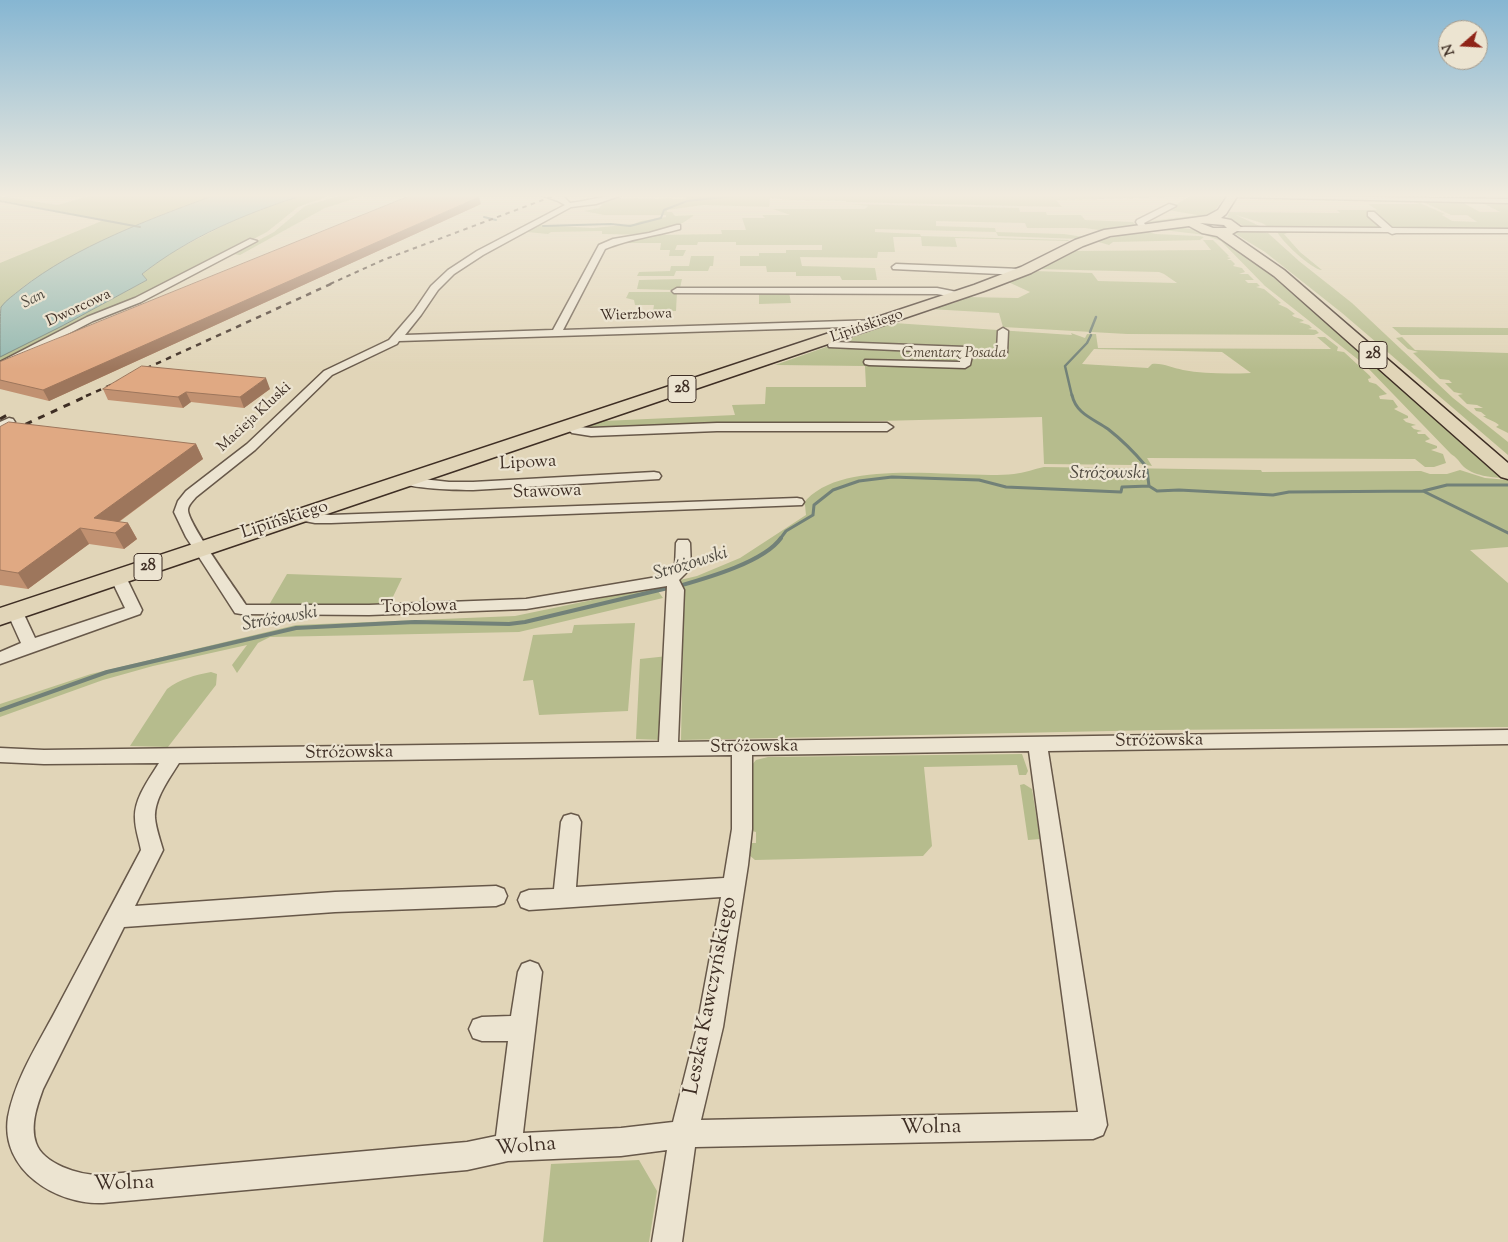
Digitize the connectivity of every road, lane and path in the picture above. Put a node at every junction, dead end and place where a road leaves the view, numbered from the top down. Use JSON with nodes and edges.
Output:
{"nodes":[{"id":1,"x":230,"y":253,"type":"edge"},
{"id":2,"x":482,"y":253,"type":"edge"},
{"id":3,"x":599,"y":253,"type":"edge"},
{"id":4,"x":1059,"y":253,"type":"edge"},
{"id":5,"x":1252,"y":253,"type":"edge"},
{"id":6,"x":896,"y":267,"type":"dead end"},
{"id":7,"x":1021,"y":272,"type":"junction"},
{"id":8,"x":678,"y":291,"type":"dead end"},
{"id":9,"x":960,"y":295,"type":"junction"},
{"id":10,"x":877,"y":323,"type":"junction"},
{"id":11,"x":1003,"y":331,"type":"dead end"},
{"id":12,"x":556,"y":334,"type":"junction"},
{"id":13,"x":396,"y":338,"type":"junction"},
{"id":14,"x":833,"y":345,"type":"dead end"},
{"id":15,"x":991,"y":352,"type":"dead end"},
{"id":16,"x":869,"y":362,"type":"dead end"},
{"id":17,"x":0,"y":366,"type":"edge"},
{"id":18,"x":570,"y":426,"type":"junction"},
{"id":19,"x":886,"y":427,"type":"dead end"},
{"id":20,"x":1508,"y":468,"type":"edge"},
{"id":21,"x":654,"y":476,"type":"dead end"},
{"id":22,"x":405,"y":481,"type":"junction"},
{"id":23,"x":797,"y":502,"type":"dead end"},
{"id":24,"x":299,"y":516,"type":"junction"},
{"id":25,"x":683,"y":543,"type":"dead end"},
{"id":26,"x":201,"y":549,"type":"junction"},
{"id":27,"x":118,"y":577,"type":"junction"},
{"id":28,"x":672,"y":584,"type":"junction"},
{"id":29,"x":7,"y":614,"type":"edge"},
{"id":30,"x":30,"y":646,"type":"junction"},
{"id":31,"x":0,"y":658,"type":"edge"},
{"id":32,"x":1508,"y":737,"type":"edge"},
{"id":33,"x":1038,"y":744,"type":"junction"},
{"id":34,"x":742,"y":749,"type":"junction"},
{"id":35,"x":668,"y":750,"type":"junction"},
{"id":36,"x":0,"y":755,"type":"edge"},
{"id":37,"x":174,"y":756,"type":"junction"},
{"id":38,"x":571,"y":822,"type":"dead end"},
{"id":39,"x":733,"y":887,"type":"junction"},
{"id":40,"x":496,"y":896,"type":"dead end"},
{"id":41,"x":564,"y":898,"type":"junction"},
{"id":42,"x":529,"y":900,"type":"dead end"},
{"id":43,"x":118,"y":916,"type":"junction"},
{"id":44,"x":530,"y":972,"type":"dead end"},
{"id":45,"x":522,"y":1028,"type":"junction"},
{"id":46,"x":482,"y":1029,"type":"dead end"},
{"id":47,"x":682,"y":1134,"type":"junction"},
{"id":48,"x":508,"y":1147,"type":"junction"},
{"id":49,"x":667,"y":1242,"type":"edge"}],
"edges":[{"from":1,"to":17,"type":"street","name":"Dworcowa"},
{"from":2,"to":13,"type":"street"},
{"from":3,"to":12,"type":"street"},
{"from":4,"to":7,"type":"main road","name":"Lipińskiego","number":"28"},
{"from":5,"to":20,"type":"main road","number":"28"},
{"from":6,"to":7,"type":"street"},
{"from":7,"to":9,"type":"main road","name":"Lipińskiego","number":"28"},
{"from":8,"to":9,"type":"street"},
{"from":9,"to":10,"type":"main road","name":"Lipińskiego","number":"28"},
{"from":10,"to":12,"type":"street","name":"Wierzbowa"},
{"from":10,"to":18,"type":"main road","name":"Lipińskiego","number":"28"},
{"from":11,"to":15,"type":"street"},
{"from":12,"to":13,"type":"street","name":"Wierzbowa"},
{"from":13,"to":26,"type":"street","name":"Macieja Kluski"},
{"from":14,"to":16,"type":"street"},
{"from":18,"to":19,"type":"street"},
{"from":18,"to":22,"type":"main road","name":"Lipińskiego","number":"28"},
{"from":21,"to":22,"type":"street","name":"Lipowa"},
{"from":22,"to":24,"type":"main road","name":"Lipińskiego","number":"28"},
{"from":23,"to":24,"type":"street","name":"Stawowa"},
{"from":24,"to":26,"type":"main road","name":"Lipińskiego","number":"28"},
{"from":25,"to":28,"type":"street"},
{"from":26,"to":27,"type":"main road","name":"Lipińskiego","number":"28"},
{"from":26,"to":28,"type":"street","name":"Topolowa"},
{"from":27,"to":29,"type":"main road","name":"Lipińskiego","number":"28"},
{"from":27,"to":30,"type":"street"},
{"from":28,"to":35,"type":"street"},
{"from":29,"to":30,"type":"street"},
{"from":30,"to":31,"type":"street"},
{"from":32,"to":33,"type":"street","name":"Stróżowska"},
{"from":33,"to":34,"type":"street","name":"Stróżowska"},
{"from":33,"to":47,"type":"street","name":"Wolna"},
{"from":34,"to":35,"type":"street","name":"Stróżowska"},
{"from":34,"to":39,"type":"street","name":"Leszka Kawczyńskiego"},
{"from":35,"to":37,"type":"street","name":"Stróżowska"},
{"from":36,"to":37,"type":"street","name":"Stróżowska"},
{"from":37,"to":43,"type":"street","name":"Wolna"},
{"from":38,"to":41,"type":"street"},
{"from":39,"to":41,"type":"street"},
{"from":39,"to":47,"type":"street","name":"Leszka Kawczyńskiego"},
{"from":40,"to":43,"type":"street"},
{"from":41,"to":42,"type":"street"},
{"from":43,"to":48,"type":"street","name":"Wolna"},
{"from":44,"to":45,"type":"street"},
{"from":45,"to":46,"type":"street"},
{"from":45,"to":48,"type":"street"},
{"from":47,"to":48,"type":"street","name":"Wolna"},
{"from":47,"to":49,"type":"street","name":"Leszka Kawczyńskiego"}]}
